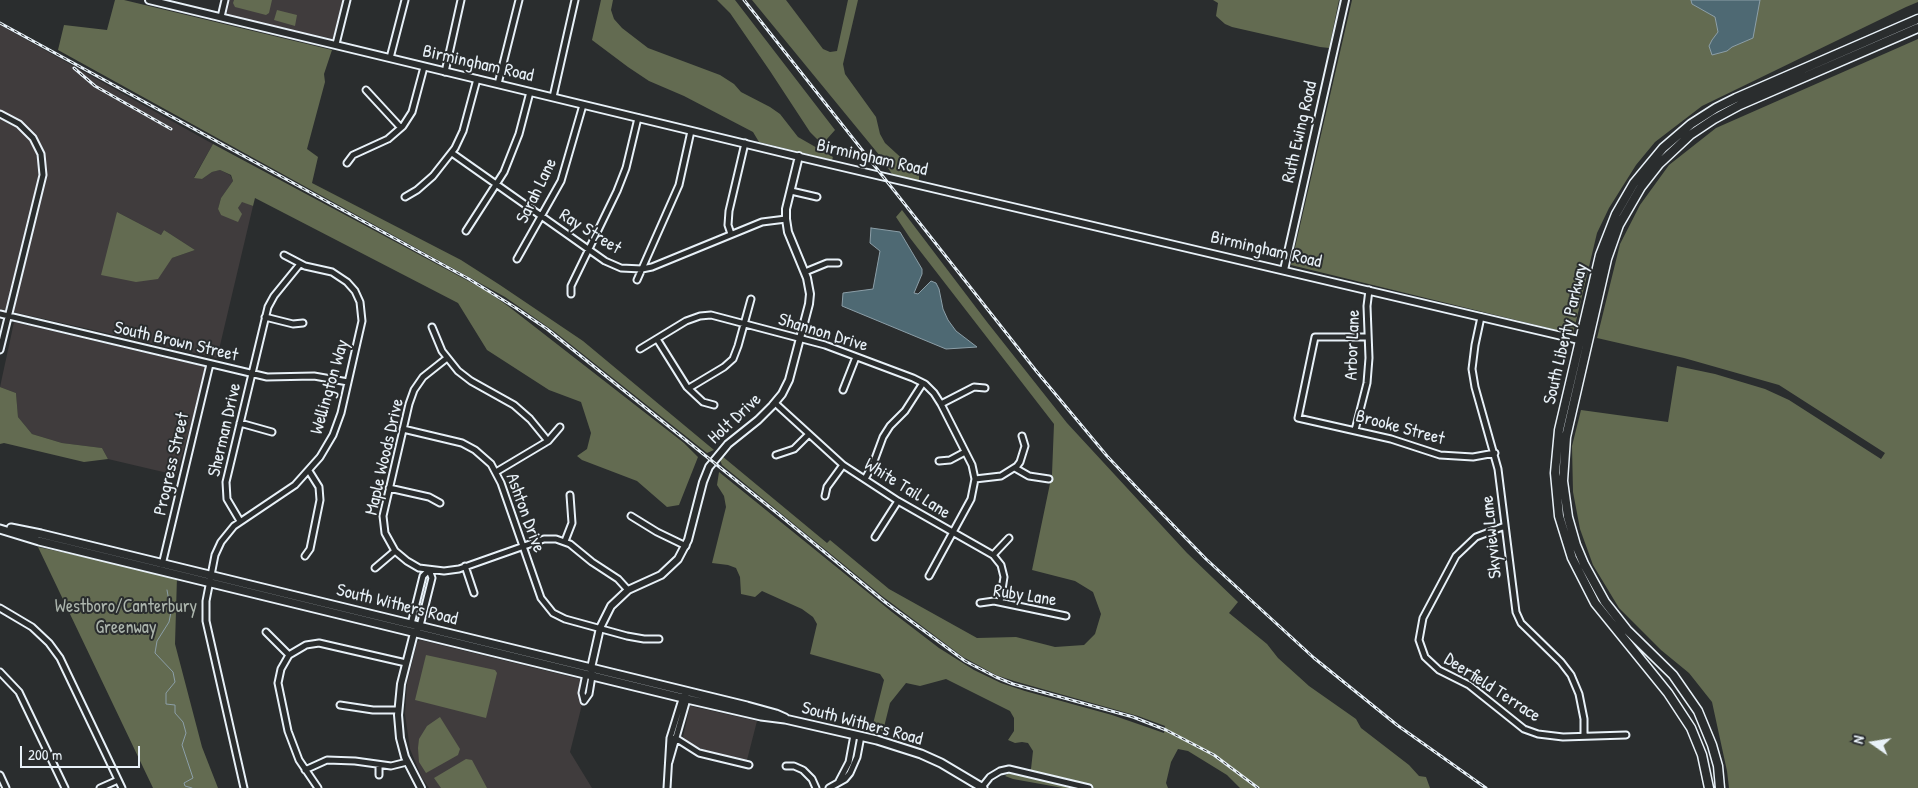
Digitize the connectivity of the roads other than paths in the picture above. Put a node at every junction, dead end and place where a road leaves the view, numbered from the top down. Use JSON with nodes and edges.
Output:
{"nodes":[{"id":1,"x":149,"y":0,"type":"edge"},
{"id":2,"x":225,"y":0,"type":"edge"},
{"id":3,"x":347,"y":0,"type":"edge"},
{"id":4,"x":405,"y":0,"type":"edge"},
{"id":5,"x":461,"y":0,"type":"edge"},
{"id":6,"x":519,"y":0,"type":"edge"},
{"id":7,"x":575,"y":0,"type":"edge"},
{"id":8,"x":1346,"y":0,"type":"edge"},
{"id":9,"x":168,"y":2,"type":"edge"},
{"id":10,"x":221,"y":17,"type":"junction"},
{"id":11,"x":1918,"y":19,"type":"edge"},
{"id":12,"x":1918,"y":28,"type":"edge"},
{"id":13,"x":336,"y":44,"type":"junction"},
{"id":14,"x":390,"y":58,"type":"junction"},
{"id":15,"x":424,"y":67,"type":"junction"},
{"id":16,"x":445,"y":72,"type":"junction"},
{"id":17,"x":477,"y":79,"type":"junction"},
{"id":18,"x":498,"y":84,"type":"junction"},
{"id":19,"x":366,"y":90,"type":"dead end"},
{"id":20,"x":530,"y":92,"type":"junction"},
{"id":21,"x":553,"y":97,"type":"junction"},
{"id":22,"x":583,"y":105,"type":"junction"},
{"id":23,"x":0,"y":114,"type":"edge"},
{"id":24,"x":638,"y":118,"type":"junction"},
{"id":25,"x":401,"y":128,"type":"junction"},
{"id":26,"x":691,"y":130,"type":"junction"},
{"id":27,"x":744,"y":143,"type":"junction"},
{"id":28,"x":452,"y":152,"type":"junction"},
{"id":29,"x":799,"y":156,"type":"junction"},
{"id":30,"x":347,"y":163,"type":"dead end"},
{"id":31,"x":497,"y":185,"type":"junction"},
{"id":32,"x":791,"y":191,"type":"junction"},
{"id":33,"x":817,"y":197,"type":"dead end"},
{"id":34,"x":405,"y":198,"type":"dead end"},
{"id":35,"x":541,"y":217,"type":"junction"},
{"id":36,"x":786,"y":219,"type":"junction"},
{"id":37,"x":466,"y":231,"type":"dead end"},
{"id":38,"x":730,"y":234,"type":"junction"},
{"id":39,"x":588,"y":250,"type":"junction"},
{"id":40,"x":284,"y":255,"type":"dead end"},
{"id":41,"x":517,"y":259,"type":"dead end"},
{"id":42,"x":838,"y":263,"type":"dead end"},
{"id":43,"x":300,"y":264,"type":"junction"},
{"id":44,"x":642,"y":269,"type":"junction"},
{"id":45,"x":1284,"y":270,"type":"junction"},
{"id":46,"x":804,"y":272,"type":"junction"},
{"id":47,"x":637,"y":280,"type":"dead end"},
{"id":48,"x":1369,"y":290,"type":"junction"},
{"id":49,"x":570,"y":294,"type":"dead end"},
{"id":50,"x":751,"y":299,"type":"dead end"},
{"id":51,"x":0,"y":314,"type":"edge"},
{"id":52,"x":8,"y":316,"type":"junction"},
{"id":53,"x":1481,"y":316,"type":"junction"},
{"id":54,"x":265,"y":317,"type":"junction"},
{"id":55,"x":303,"y":323,"type":"dead end"},
{"id":56,"x":744,"y":324,"type":"junction"},
{"id":57,"x":432,"y":327,"type":"dead end"},
{"id":58,"x":1368,"y":337,"type":"junction"},
{"id":59,"x":657,"y":339,"type":"junction"},
{"id":60,"x":800,"y":339,"type":"junction"},
{"id":61,"x":1584,"y":341,"type":"junction"},
{"id":62,"x":640,"y":348,"type":"dead end"},
{"id":63,"x":0,"y":350,"type":"edge"},
{"id":64,"x":856,"y":357,"type":"junction"},
{"id":65,"x":446,"y":358,"type":"junction"},
{"id":66,"x":210,"y":364,"type":"junction"},
{"id":67,"x":251,"y":373,"type":"junction"},
{"id":68,"x":348,"y":382,"type":"junction"},
{"id":69,"x":923,"y":383,"type":"junction"},
{"id":70,"x":689,"y":388,"type":"junction"},
{"id":71,"x":985,"y":388,"type":"dead end"},
{"id":72,"x":843,"y":390,"type":"dead end"},
{"id":73,"x":775,"y":404,"type":"junction"},
{"id":74,"x":941,"y":404,"type":"junction"},
{"id":75,"x":714,"y":405,"type":"dead end"},
{"id":76,"x":240,"y":423,"type":"junction"},
{"id":77,"x":560,"y":427,"type":"dead end"},
{"id":78,"x":403,"y":429,"type":"junction"},
{"id":79,"x":1355,"y":430,"type":"junction"},
{"id":80,"x":272,"y":432,"type":"dead end"},
{"id":81,"x":808,"y":434,"type":"junction"},
{"id":82,"x":1022,"y":436,"type":"dead end"},
{"id":83,"x":548,"y":441,"type":"junction"},
{"id":84,"x":965,"y":452,"type":"junction"},
{"id":85,"x":1495,"y":453,"type":"junction"},
{"id":86,"x":776,"y":455,"type":"dead end"},
{"id":87,"x":939,"y":461,"type":"dead end"},
{"id":88,"x":843,"y":465,"type":"junction"},
{"id":89,"x":1015,"y":468,"type":"junction"},
{"id":90,"x":309,"y":471,"type":"junction"},
{"id":91,"x":496,"y":472,"type":"junction"},
{"id":92,"x":864,"y":479,"type":"junction"},
{"id":93,"x":975,"y":479,"type":"junction"},
{"id":94,"x":1049,"y":479,"type":"dead end"},
{"id":95,"x":390,"y":488,"type":"junction"},
{"id":96,"x":570,"y":495,"type":"dead end"},
{"id":97,"x":825,"y":496,"type":"dead end"},
{"id":98,"x":898,"y":501,"type":"junction"},
{"id":99,"x":440,"y":503,"type":"dead end"},
{"id":100,"x":631,"y":516,"type":"dead end"},
{"id":101,"x":240,"y":521,"type":"junction"},
{"id":102,"x":1505,"y":526,"type":"junction"},
{"id":103,"x":0,"y":528,"type":"edge"},
{"id":104,"x":952,"y":532,"type":"junction"},
{"id":105,"x":875,"y":537,"type":"dead end"},
{"id":106,"x":1009,"y":538,"type":"dead end"},
{"id":107,"x":565,"y":541,"type":"junction"},
{"id":108,"x":523,"y":546,"type":"junction"},
{"id":109,"x":686,"y":546,"type":"junction"},
{"id":110,"x":396,"y":551,"type":"junction"},
{"id":111,"x":993,"y":555,"type":"junction"},
{"id":112,"x":305,"y":556,"type":"dead end"},
{"id":113,"x":465,"y":566,"type":"junction"},
{"id":114,"x":161,"y":567,"type":"junction"},
{"id":115,"x":375,"y":568,"type":"dead end"},
{"id":116,"x":429,"y":570,"type":"junction"},
{"id":117,"x":929,"y":576,"type":"dead end"},
{"id":118,"x":211,"y":579,"type":"junction"},
{"id":119,"x":628,"y":590,"type":"junction"},
{"id":120,"x":474,"y":592,"type":"dead end"},
{"id":121,"x":1000,"y":602,"type":"junction"},
{"id":122,"x":980,"y":603,"type":"dead end"},
{"id":123,"x":0,"y":608,"type":"edge"},
{"id":124,"x":1066,"y":616,"type":"dead end"},
{"id":125,"x":411,"y":624,"type":"junction"},
{"id":126,"x":420,"y":626,"type":"junction"},
{"id":127,"x":600,"y":628,"type":"junction"},
{"id":128,"x":266,"y":632,"type":"dead end"},
{"id":129,"x":414,"y":633,"type":"junction"},
{"id":130,"x":659,"y":639,"type":"dead end"},
{"id":131,"x":290,"y":655,"type":"junction"},
{"id":132,"x":406,"y":663,"type":"junction"},
{"id":133,"x":0,"y":672,"type":"edge"},
{"id":134,"x":590,"y":673,"type":"junction"},
{"id":135,"x":685,"y":695,"type":"junction"},
{"id":136,"x":340,"y":705,"type":"dead end"},
{"id":137,"x":398,"y":710,"type":"junction"},
{"id":138,"x":1584,"y":735,"type":"junction"},
{"id":139,"x":1626,"y":735,"type":"dead end"},
{"id":140,"x":858,"y":736,"type":"junction"},
{"id":141,"x":670,"y":738,"type":"junction"},
{"id":142,"x":677,"y":739,"type":"junction"},
{"id":143,"x":407,"y":762,"type":"junction"},
{"id":144,"x":668,"y":765,"type":"junction"},
{"id":145,"x":749,"y":765,"type":"dead end"},
{"id":146,"x":379,"y":766,"type":"junction"},
{"id":147,"x":786,"y":766,"type":"dead end"},
{"id":148,"x":305,"y":770,"type":"junction"},
{"id":149,"x":0,"y":775,"type":"edge"},
{"id":150,"x":379,"y":775,"type":"dead end"},
{"id":151,"x":118,"y":780,"type":"junction"},
{"id":152,"x":6,"y":788,"type":"edge"},
{"id":153,"x":65,"y":788,"type":"edge"},
{"id":154,"x":100,"y":788,"type":"edge"},
{"id":155,"x":122,"y":788,"type":"edge"},
{"id":156,"x":244,"y":788,"type":"edge"},
{"id":157,"x":318,"y":788,"type":"edge"},
{"id":158,"x":421,"y":788,"type":"edge"},
{"id":159,"x":667,"y":788,"type":"edge"},
{"id":160,"x":816,"y":788,"type":"edge"},
{"id":161,"x":829,"y":788,"type":"edge"},
{"id":162,"x":982,"y":788,"type":"edge"},
{"id":163,"x":1089,"y":788,"type":"edge"},
{"id":164,"x":1709,"y":788,"type":"edge"},
{"id":165,"x":1720,"y":788,"type":"edge"}],
"edges":[{"from":1,"to":9,"type":"street","name":"Birmingham Road"},
{"from":2,"to":10,"type":"street"},
{"from":3,"to":13,"type":"street"},
{"from":4,"to":14,"type":"street"},
{"from":5,"to":16,"type":"street"},
{"from":6,"to":18,"type":"street"},
{"from":7,"to":21,"type":"street"},
{"from":8,"to":45,"type":"street","name":"Ruth Ewing Road"},
{"from":9,"to":10,"type":"street","name":"Birmingham Road"},
{"from":10,"to":13,"type":"street","name":"Birmingham Road"},
{"from":11,"to":61,"type":"main road","name":"South Liberty Parkway"},
{"from":12,"to":61,"type":"main road","name":"South Liberty Parkway"},
{"from":13,"to":14,"type":"street","name":"Birmingham Road"},
{"from":14,"to":15,"type":"street","name":"Birmingham Road"},
{"from":15,"to":16,"type":"street","name":"Birmingham Road"},
{"from":15,"to":25,"type":"street"},
{"from":16,"to":17,"type":"street","name":"Birmingham Road"},
{"from":17,"to":18,"type":"street","name":"Birmingham Road"},
{"from":17,"to":28,"type":"street"},
{"from":18,"to":20,"type":"street","name":"Birmingham Road"},
{"from":19,"to":25,"type":"street"},
{"from":20,"to":21,"type":"street","name":"Birmingham Road"},
{"from":20,"to":31,"type":"street"},
{"from":21,"to":22,"type":"street","name":"Birmingham Road"},
{"from":22,"to":24,"type":"street","name":"Birmingham Road"},
{"from":22,"to":35,"type":"street","name":"Sarah Lane"},
{"from":23,"to":52,"type":"street"},
{"from":24,"to":26,"type":"street","name":"Birmingham Road"},
{"from":24,"to":39,"type":"street"},
{"from":25,"to":30,"type":"street"},
{"from":26,"to":27,"type":"street","name":"Birmingham Road"},
{"from":26,"to":44,"type":"street"},
{"from":27,"to":29,"type":"street","name":"Birmingham Road"},
{"from":27,"to":38,"type":"street"},
{"from":28,"to":31,"type":"street","name":"Ray Street"},
{"from":28,"to":34,"type":"street"},
{"from":29,"to":32,"type":"street","name":"Holt Drive"},
{"from":29,"to":45,"type":"street","name":"Birmingham Road"},
{"from":31,"to":35,"type":"street","name":"Ray Street"},
{"from":31,"to":37,"type":"street"},
{"from":32,"to":33,"type":"street"},
{"from":32,"to":36,"type":"street","name":"Holt Drive"},
{"from":35,"to":39,"type":"street","name":"Ray Street"},
{"from":35,"to":41,"type":"street","name":"Sarah Lane"},
{"from":36,"to":38,"type":"street","name":"Ray Street"},
{"from":36,"to":46,"type":"street","name":"Holt Drive"},
{"from":38,"to":44,"type":"street","name":"Ray Street"},
{"from":39,"to":44,"type":"street","name":"Ray Street"},
{"from":39,"to":49,"type":"street"},
{"from":40,"to":43,"type":"street","name":"Wellington Way"},
{"from":42,"to":46,"type":"street"},
{"from":43,"to":54,"type":"street","name":"Sherman Drive"},
{"from":43,"to":68,"type":"street","name":"Wellington Way"},
{"from":44,"to":47,"type":"street"},
{"from":45,"to":48,"type":"street","name":"Birmingham Road"},
{"from":46,"to":60,"type":"street","name":"Holt Drive"},
{"from":48,"to":53,"type":"street","name":"Birmingham Road"},
{"from":48,"to":58,"type":"street","name":"Arbor Lane"},
{"from":50,"to":56,"type":"street"},
{"from":51,"to":52,"type":"street","name":"South Brown Street"},
{"from":52,"to":63,"type":"street"},
{"from":52,"to":66,"type":"street","name":"South Brown Street"},
{"from":53,"to":61,"type":"street","name":"Birmingham Road"},
{"from":53,"to":85,"type":"street","name":"Skyview Lane"},
{"from":54,"to":55,"type":"street"},
{"from":54,"to":67,"type":"street","name":"Sherman Drive"},
{"from":56,"to":59,"type":"street","name":"Shannon Drive"},
{"from":56,"to":60,"type":"street","name":"Shannon Drive"},
{"from":56,"to":70,"type":"street"},
{"from":57,"to":65,"type":"street"},
{"from":58,"to":79,"type":"street","name":"Arbor Lane"},
{"from":58,"to":79,"type":"street","name":"Brooke Street"},
{"from":59,"to":62,"type":"street","name":"Shannon Drive"},
{"from":59,"to":70,"type":"street"},
{"from":60,"to":64,"type":"street","name":"Shannon Drive"},
{"from":60,"to":73,"type":"street","name":"Holt Drive"},
{"from":61,"to":164,"type":"main road","name":"South Liberty Parkway"},
{"from":61,"to":165,"type":"main road","name":"South Liberty Parkway"},
{"from":64,"to":69,"type":"street","name":"Shannon Drive"},
{"from":64,"to":72,"type":"street"},
{"from":65,"to":78,"type":"street","name":"Maple Woods Drive"},
{"from":65,"to":83,"type":"street"},
{"from":66,"to":67,"type":"street","name":"South Brown Street"},
{"from":66,"to":114,"type":"street","name":"Progress Street"},
{"from":67,"to":68,"type":"street","name":"South Brown Street"},
{"from":67,"to":76,"type":"street","name":"Sherman Drive"},
{"from":68,"to":90,"type":"street","name":"Wellington Way"},
{"from":69,"to":74,"type":"street","name":"Shannon Drive"},
{"from":69,"to":92,"type":"street"},
{"from":70,"to":75,"type":"street"},
{"from":71,"to":74,"type":"street"},
{"from":73,"to":81,"type":"street","name":"White Tail Lane"},
{"from":73,"to":109,"type":"street","name":"Holt Drive"},
{"from":74,"to":84,"type":"street","name":"Shannon Drive"},
{"from":76,"to":80,"type":"street"},
{"from":76,"to":101,"type":"street","name":"Sherman Drive"},
{"from":77,"to":83,"type":"street"},
{"from":78,"to":91,"type":"street","name":"Ashton Drive"},
{"from":78,"to":95,"type":"street","name":"Maple Woods Drive"},
{"from":79,"to":85,"type":"street","name":"Brooke Street"},
{"from":81,"to":86,"type":"street"},
{"from":81,"to":88,"type":"street","name":"White Tail Lane"},
{"from":82,"to":89,"type":"street"},
{"from":83,"to":91,"type":"street"},
{"from":84,"to":87,"type":"street"},
{"from":84,"to":93,"type":"street","name":"Shannon Drive"},
{"from":85,"to":102,"type":"street","name":"Skyview Lane"},
{"from":88,"to":92,"type":"street","name":"White Tail Lane"},
{"from":88,"to":97,"type":"street"},
{"from":89,"to":93,"type":"street"},
{"from":89,"to":94,"type":"street"},
{"from":90,"to":101,"type":"street","name":"Wellington Way"},
{"from":90,"to":112,"type":"street"},
{"from":91,"to":108,"type":"street","name":"Ashton Drive"},
{"from":92,"to":98,"type":"street","name":"White Tail Lane"},
{"from":93,"to":104,"type":"street"},
{"from":95,"to":99,"type":"street"},
{"from":95,"to":110,"type":"street","name":"Maple Woods Drive"},
{"from":96,"to":107,"type":"street"},
{"from":98,"to":104,"type":"street","name":"White Tail Lane"},
{"from":98,"to":105,"type":"street"},
{"from":100,"to":109,"type":"street"},
{"from":101,"to":118,"type":"street","name":"Wellington Way"},
{"from":102,"to":138,"type":"street","name":"Skyview Lane"},
{"from":102,"to":138,"type":"street","name":"Deerfield Terrace"},
{"from":103,"to":114,"type":"main road","name":"South Withers Road"},
{"from":104,"to":111,"type":"street","name":"White Tail Lane"},
{"from":104,"to":117,"type":"street"},
{"from":106,"to":111,"type":"street"},
{"from":107,"to":108,"type":"street","name":"Maple Woods Drive"},
{"from":107,"to":119,"type":"street"},
{"from":108,"to":113,"type":"street","name":"Maple Woods Drive"},
{"from":108,"to":127,"type":"street","name":"Ashton Drive"},
{"from":109,"to":119,"type":"street","name":"Holt Drive"},
{"from":110,"to":115,"type":"street"},
{"from":110,"to":116,"type":"street","name":"Maple Woods Drive"},
{"from":111,"to":121,"type":"street"},
{"from":113,"to":116,"type":"street","name":"Maple Woods Drive"},
{"from":113,"to":120,"type":"street"},
{"from":114,"to":118,"type":"main road","name":"South Withers Road"},
{"from":116,"to":125,"type":"street"},
{"from":116,"to":126,"type":"street"},
{"from":118,"to":125,"type":"main road","name":"South Withers Road"},
{"from":118,"to":129,"type":"main road","name":"South Withers Road"},
{"from":118,"to":156,"type":"street","name":"Wellington Way"},
{"from":119,"to":127,"type":"street","name":"Holt Drive"},
{"from":121,"to":122,"type":"street","name":"Ruby Lane"},
{"from":121,"to":124,"type":"street","name":"Ruby Lane"},
{"from":123,"to":151,"type":"street"},
{"from":125,"to":126,"type":"main road","name":"South Withers Road"},
{"from":125,"to":129,"type":"street"},
{"from":126,"to":129,"type":"street"},
{"from":126,"to":134,"type":"main road","name":"South Withers Road"},
{"from":127,"to":130,"type":"street","name":"Ashton Drive"},
{"from":127,"to":134,"type":"street","name":"Holt Drive"},
{"from":128,"to":131,"type":"street"},
{"from":129,"to":132,"type":"street"},
{"from":129,"to":134,"type":"main road","name":"South Withers Road"},
{"from":131,"to":132,"type":"street"},
{"from":131,"to":148,"type":"street"},
{"from":132,"to":137,"type":"street"},
{"from":133,"to":153,"type":"street"},
{"from":134,"to":135,"type":"main road","name":"South Withers Road"},
{"from":135,"to":140,"type":"main road","name":"South Withers Road"},
{"from":135,"to":141,"type":"street"},
{"from":135,"to":142,"type":"street"},
{"from":136,"to":137,"type":"street"},
{"from":137,"to":143,"type":"street"},
{"from":138,"to":139,"type":"street","name":"Deerfield Terrace"},
{"from":140,"to":161,"type":"street"},
{"from":140,"to":162,"type":"main road","name":"South Withers Road"},
{"from":141,"to":142,"type":"street"},
{"from":141,"to":144,"type":"street"},
{"from":142,"to":144,"type":"street"},
{"from":142,"to":145,"type":"street"},
{"from":143,"to":146,"type":"street"},
{"from":143,"to":158,"type":"street"},
{"from":144,"to":159,"type":"street"},
{"from":146,"to":148,"type":"street"},
{"from":146,"to":150,"type":"street"},
{"from":147,"to":160,"type":"street"},
{"from":148,"to":157,"type":"street"},
{"from":149,"to":152,"type":"street"},
{"from":151,"to":154,"type":"street"},
{"from":151,"to":155,"type":"street"},
{"from":162,"to":163,"type":"street"}]}
